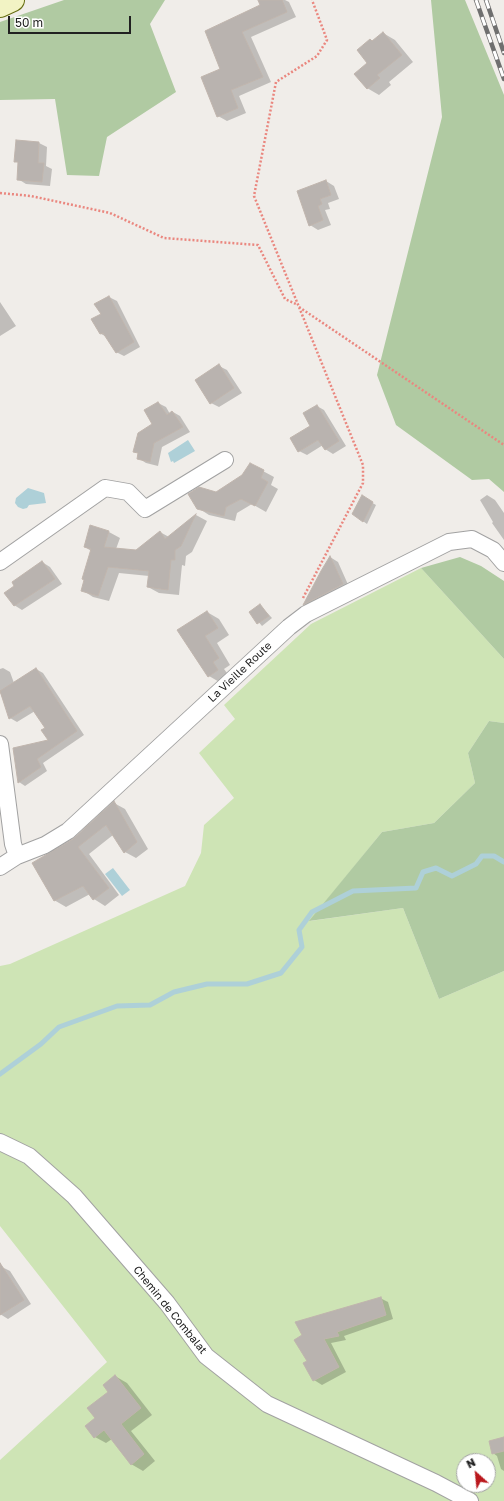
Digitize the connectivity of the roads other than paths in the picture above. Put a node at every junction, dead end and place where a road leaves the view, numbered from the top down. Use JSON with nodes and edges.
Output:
{"nodes":[{"id":1,"x":13,"y":0,"type":"edge"},
{"id":2,"x":0,"y":6,"type":"edge"},
{"id":3,"x":225,"y":460,"type":"dead end"},
{"id":4,"x":0,"y":562,"type":"edge"},
{"id":5,"x":504,"y":563,"type":"edge"},
{"id":6,"x":0,"y":744,"type":"edge"},
{"id":7,"x":16,"y":856,"type":"junction"},
{"id":8,"x":0,"y":867,"type":"edge"},
{"id":9,"x":0,"y":1142,"type":"edge"},
{"id":10,"x":470,"y":1501,"type":"edge"}],
"edges":[{"from":1,"to":2,"type":"main road"},
{"from":3,"to":4,"type":"street"},
{"from":5,"to":7,"type":"street","name":"La Vieille Route"},
{"from":6,"to":7,"type":"street"},
{"from":7,"to":8,"type":"street","name":"La Vieille Route"},
{"from":9,"to":10,"type":"street","name":"Chemin de Combalat"}]}
